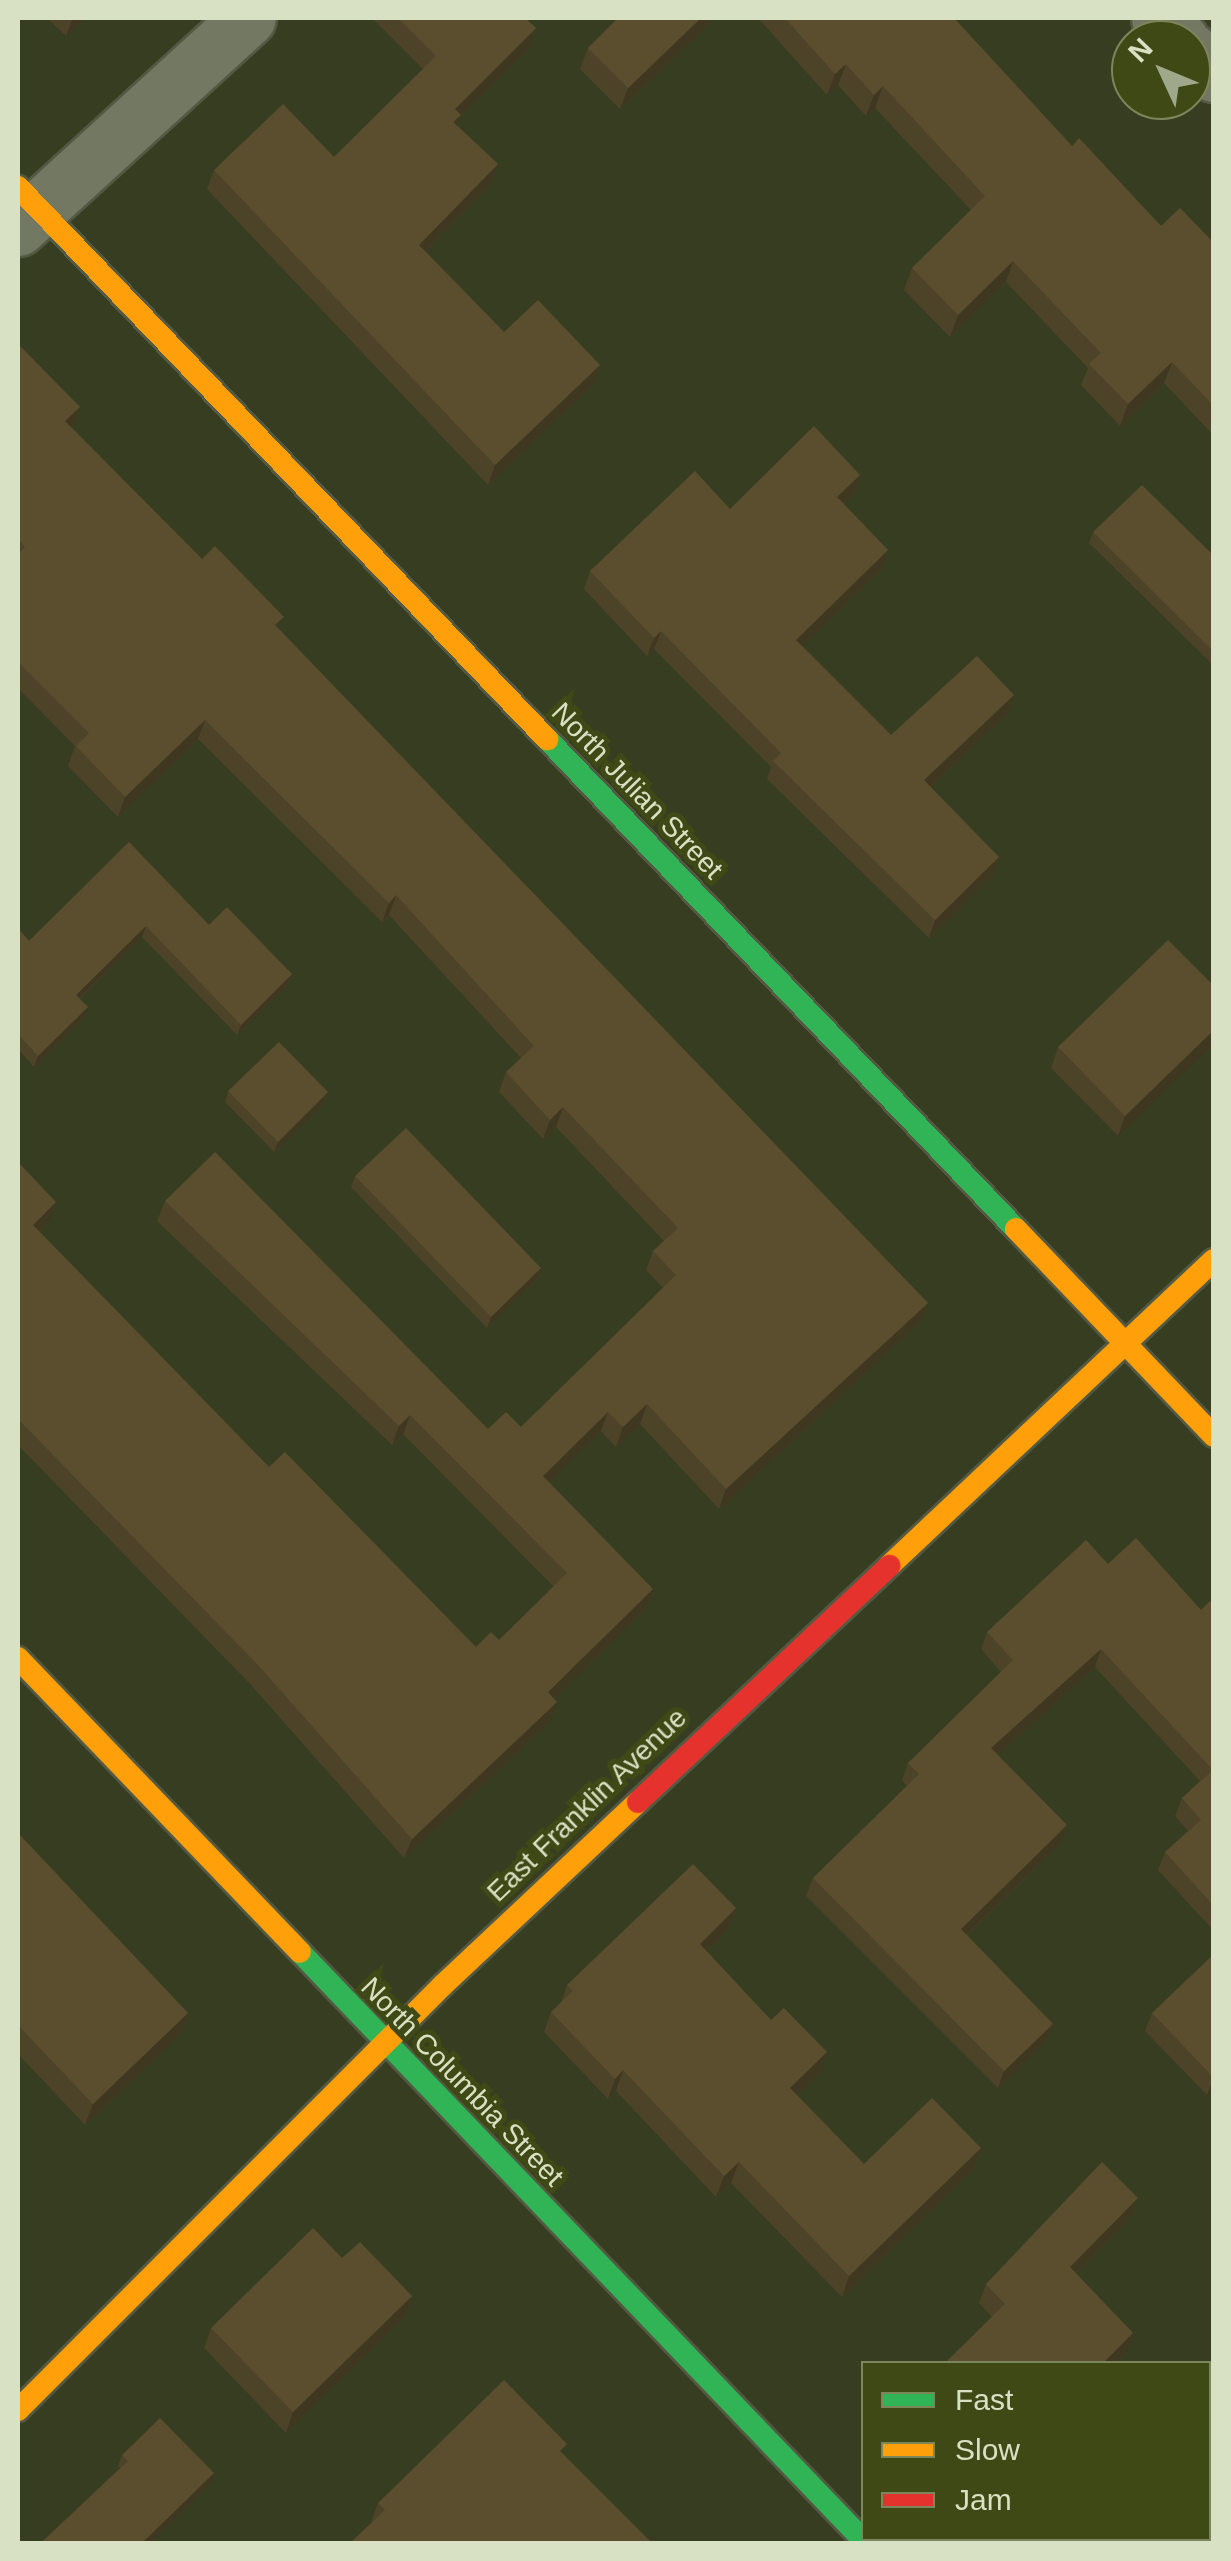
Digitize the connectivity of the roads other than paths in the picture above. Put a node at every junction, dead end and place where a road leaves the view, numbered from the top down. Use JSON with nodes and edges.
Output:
{"nodes":[{"id":1,"x":248,"y":18,"type":"edge"},
{"id":2,"x":24,"y":208,"type":"edge"},
{"id":3,"x":1214,"y":1260,"type":"edge"},
{"id":4,"x":1122,"y":1343,"type":"junction"},
{"id":5,"x":1214,"y":1436,"type":"edge"},
{"id":6,"x":18,"y":1658,"type":"edge"},
{"id":7,"x":382,"y":2043,"type":"junction"},
{"id":8,"x":18,"y":2410,"type":"edge"},
{"id":9,"x":861,"y":2538,"type":"edge"}],
"edges":[{"from":1,"to":2,"type":"street"},
{"from":2,"to":4,"type":"street","name":"North Julian Street"},
{"from":3,"to":4,"type":"street","name":"East Franklin Avenue"},
{"from":4,"to":5,"type":"street","name":"North Julian Street"},
{"from":4,"to":7,"type":"street","name":"East Franklin Avenue"},
{"from":6,"to":7,"type":"street","name":"North Columbia Street"},
{"from":7,"to":8,"type":"street","name":"East Franklin Avenue"},
{"from":7,"to":9,"type":"street","name":"North Columbia Street"}]}
